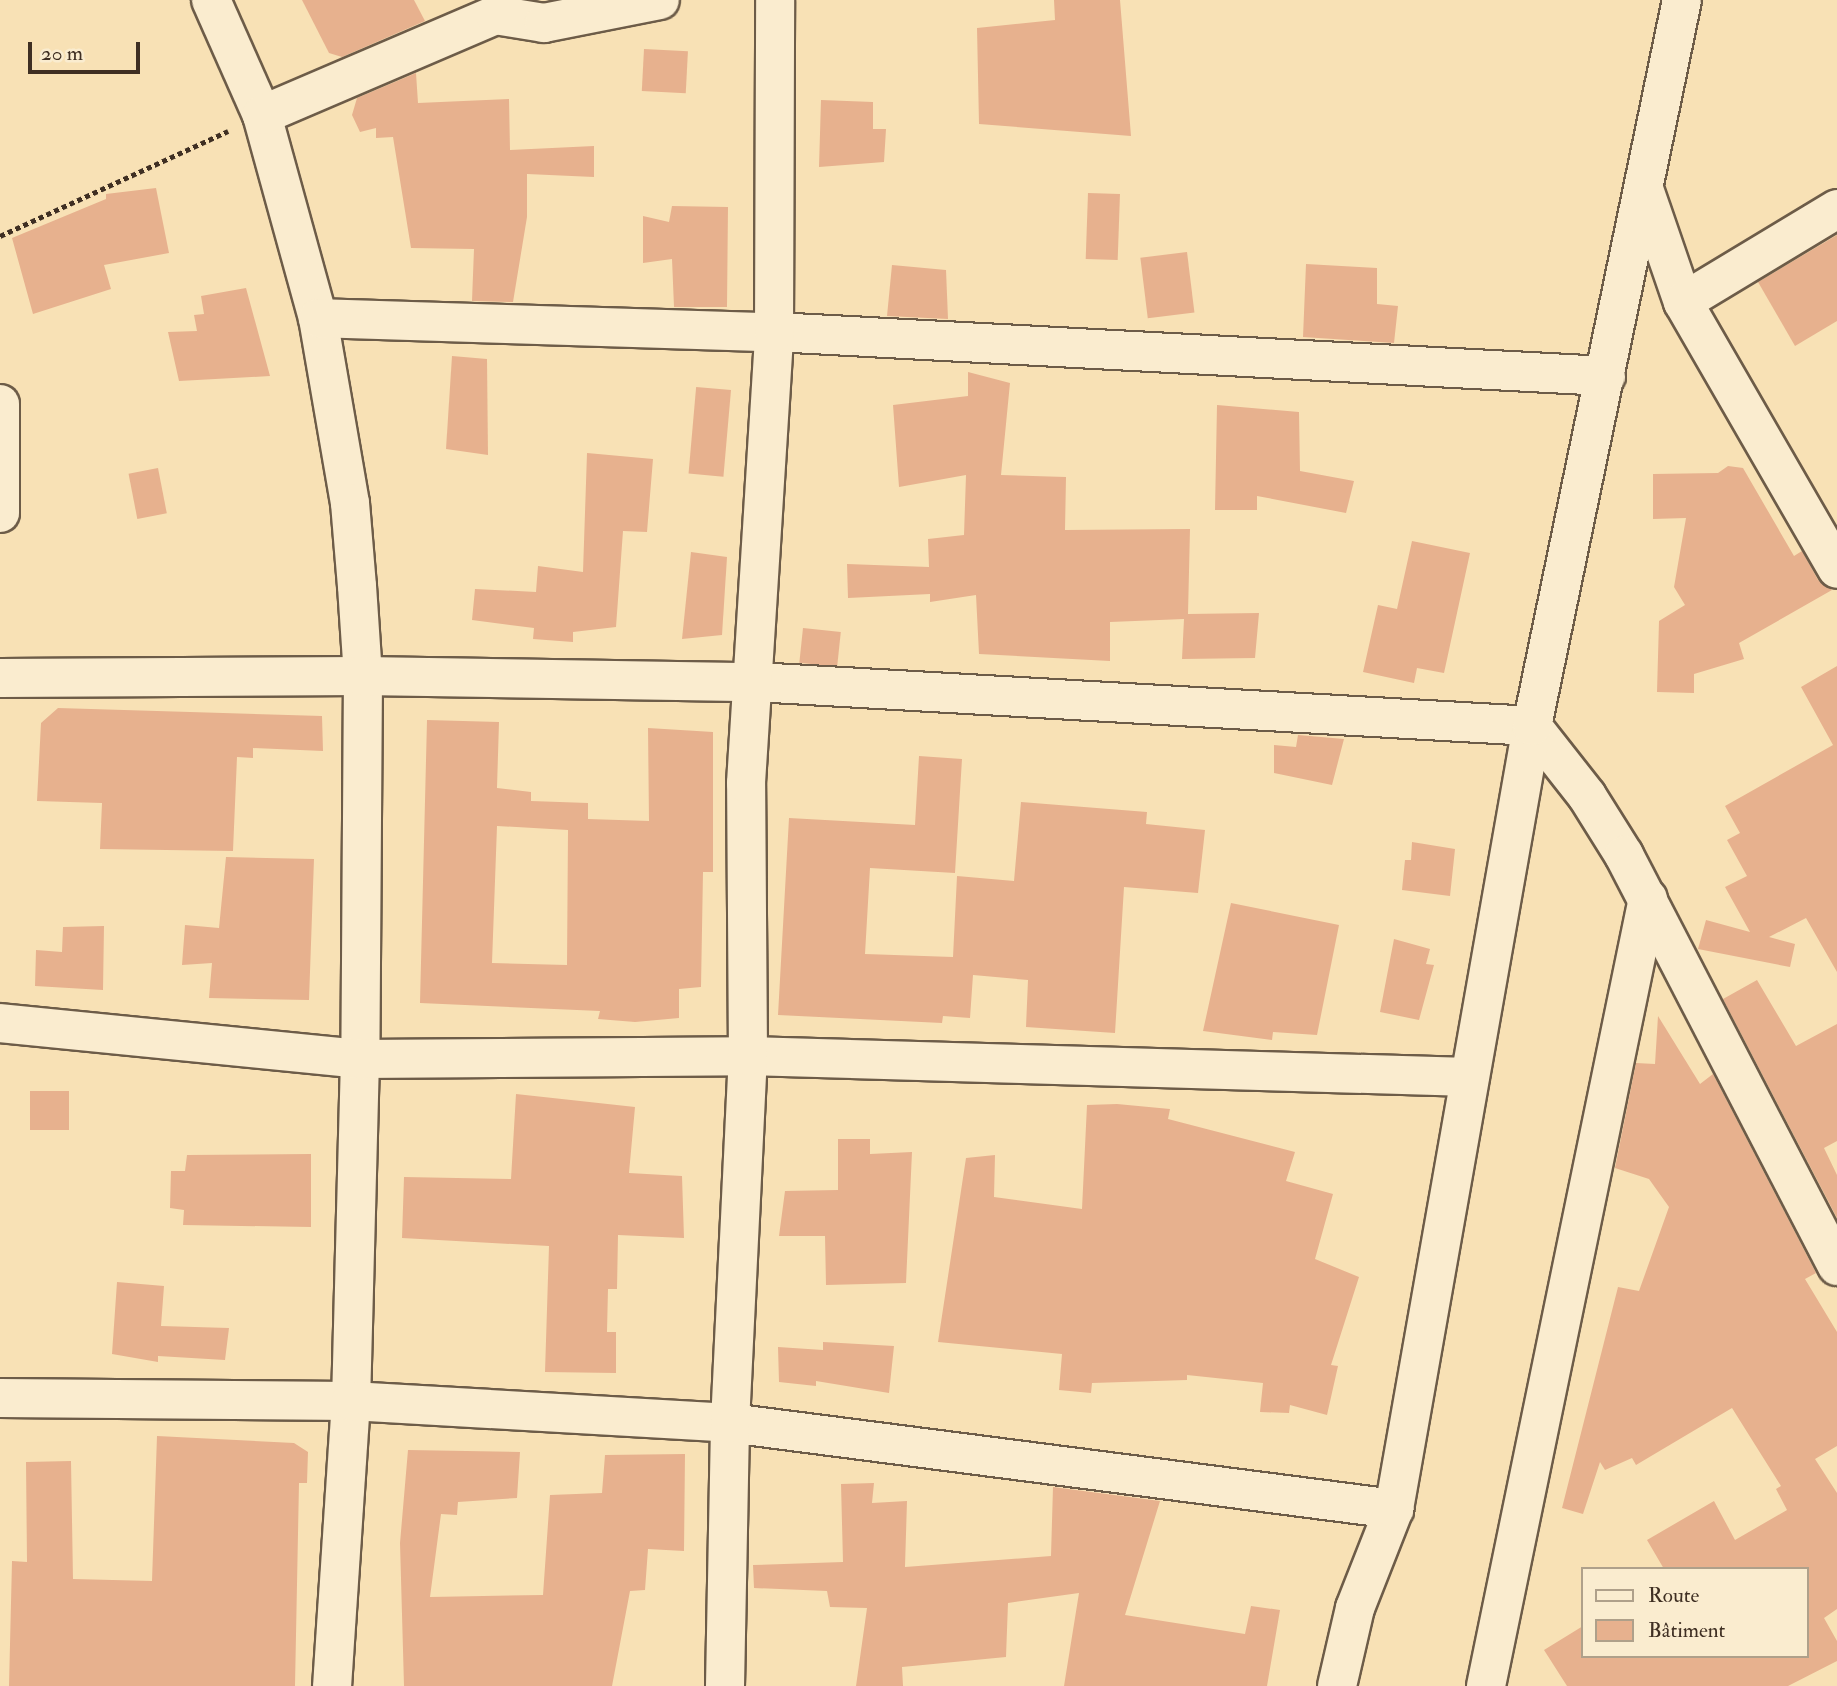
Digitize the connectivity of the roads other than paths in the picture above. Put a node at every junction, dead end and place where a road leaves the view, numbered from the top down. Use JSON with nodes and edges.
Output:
{"nodes":[{"id":1,"x":211,"y":0,"type":"edge"},
{"id":2,"x":660,"y":0,"type":"edge"},
{"id":3,"x":775,"y":0,"type":"edge"},
{"id":4,"x":1682,"y":0,"type":"edge"},
{"id":5,"x":498,"y":8,"type":"edge"},
{"id":6,"x":262,"y":116,"type":"junction"},
{"id":7,"x":1643,"y":187,"type":"junction"},
{"id":8,"x":1837,"y":209,"type":"edge"},
{"id":9,"x":1683,"y":302,"type":"junction"},
{"id":10,"x":318,"y":317,"type":"junction"},
{"id":11,"x":774,"y":332,"type":"junction"},
{"id":12,"x":1606,"y":376,"type":"junction"},
{"id":13,"x":0,"y":404,"type":"edge"},
{"id":14,"x":0,"y":513,"type":"edge"},
{"id":15,"x":1825,"y":518,"type":"edge"},
{"id":16,"x":1837,"y":569,"type":"edge"},
{"id":17,"x":363,"y":676,"type":"junction"},
{"id":18,"x":0,"y":678,"type":"edge"},
{"id":19,"x":755,"y":682,"type":"junction"},
{"id":20,"x":1532,"y":726,"type":"junction"},
{"id":21,"x":1648,"y":898,"type":"junction"},
{"id":22,"x":0,"y":1023,"type":"edge"},
{"id":23,"x":748,"y":1056,"type":"junction"},
{"id":24,"x":360,"y":1059,"type":"junction"},
{"id":25,"x":1469,"y":1077,"type":"junction"},
{"id":26,"x":1837,"y":1266,"type":"edge"},
{"id":27,"x":0,"y":1398,"type":"edge"},
{"id":28,"x":351,"y":1401,"type":"junction"},
{"id":29,"x":730,"y":1423,"type":"junction"},
{"id":30,"x":1394,"y":1509,"type":"junction"},
{"id":31,"x":332,"y":1686,"type":"edge"},
{"id":32,"x":725,"y":1686,"type":"edge"},
{"id":33,"x":1337,"y":1686,"type":"edge"},
{"id":34,"x":1486,"y":1686,"type":"edge"}],
"edges":[{"from":1,"to":6,"type":"street"},
{"from":2,"to":5,"type":"street"},
{"from":3,"to":11,"type":"street"},
{"from":4,"to":7,"type":"street"},
{"from":5,"to":6,"type":"street"},
{"from":6,"to":10,"type":"street"},
{"from":7,"to":9,"type":"street"},
{"from":7,"to":12,"type":"street"},
{"from":8,"to":9,"type":"street"},
{"from":9,"to":15,"type":"street"},
{"from":10,"to":11,"type":"street"},
{"from":10,"to":17,"type":"street"},
{"from":11,"to":12,"type":"street"},
{"from":11,"to":19,"type":"street"},
{"from":12,"to":20,"type":"street"},
{"from":13,"to":14,"type":"street"},
{"from":15,"to":16,"type":"street"},
{"from":17,"to":18,"type":"street"},
{"from":17,"to":19,"type":"street"},
{"from":17,"to":24,"type":"street"},
{"from":19,"to":20,"type":"street"},
{"from":19,"to":23,"type":"street"},
{"from":20,"to":21,"type":"street"},
{"from":20,"to":25,"type":"street"},
{"from":21,"to":26,"type":"street"},
{"from":21,"to":34,"type":"street"},
{"from":22,"to":24,"type":"street"},
{"from":23,"to":24,"type":"street"},
{"from":23,"to":25,"type":"street"},
{"from":23,"to":29,"type":"street"},
{"from":24,"to":28,"type":"street"},
{"from":25,"to":30,"type":"street"},
{"from":27,"to":28,"type":"street"},
{"from":28,"to":29,"type":"street"},
{"from":28,"to":31,"type":"street"},
{"from":29,"to":30,"type":"street"},
{"from":29,"to":32,"type":"street"},
{"from":30,"to":33,"type":"street"}]}
